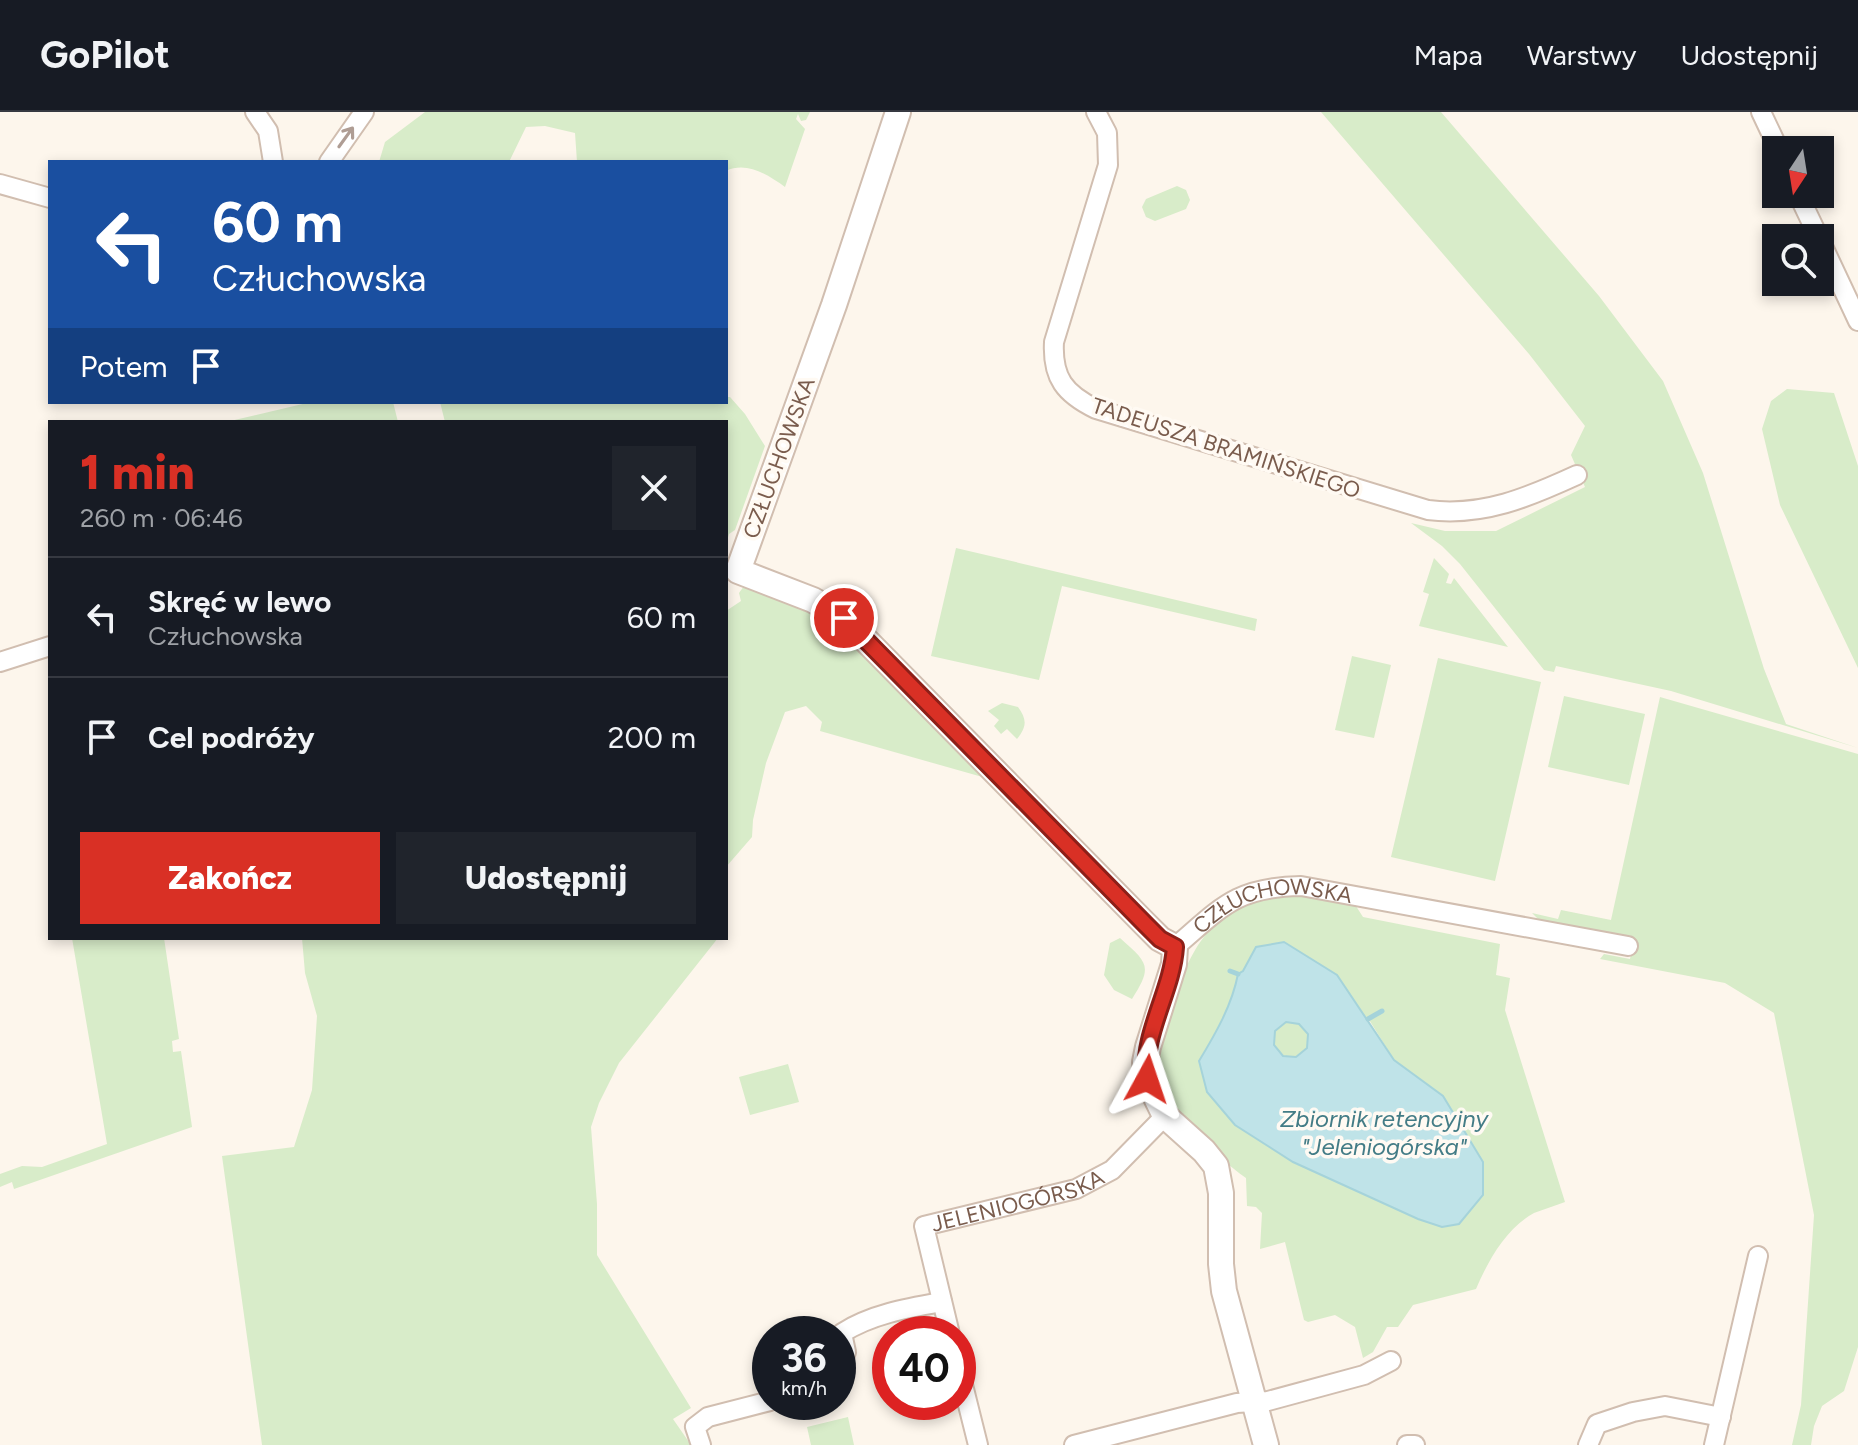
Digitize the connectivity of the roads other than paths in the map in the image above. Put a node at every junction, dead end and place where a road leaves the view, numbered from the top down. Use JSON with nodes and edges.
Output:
{"nodes":[{"id":1,"x":255,"y":112,"type":"edge"},
{"id":2,"x":364,"y":112,"type":"edge"},
{"id":3,"x":898,"y":112,"type":"edge"},
{"id":4,"x":1096,"y":112,"type":"edge"},
{"id":5,"x":1761,"y":112,"type":"edge"},
{"id":6,"x":1772,"y":136,"type":"edge"},
{"id":7,"x":273,"y":160,"type":"edge"},
{"id":8,"x":330,"y":160,"type":"edge"},
{"id":9,"x":0,"y":184,"type":"edge"},
{"id":10,"x":48,"y":197,"type":"edge"},
{"id":11,"x":1834,"y":269,"type":"edge"},
{"id":12,"x":1858,"y":321,"type":"edge"},
{"id":13,"x":1577,"y":475,"type":"dead end"},
{"id":14,"x":48,"y":647,"type":"edge"},
{"id":15,"x":0,"y":662,"type":"edge"},
{"id":16,"x":1628,"y":946,"type":"dead end"},
{"id":17,"x":1175,"y":947,"type":"junction"},
{"id":18,"x":1165,"y":1116,"type":"junction"},
{"id":19,"x":1758,"y":1256,"type":"dead end"},
{"id":20,"x":942,"y":1302,"type":"junction"},
{"id":21,"x":946,"y":1316,"type":"edge"},
{"id":22,"x":856,"y":1325,"type":"edge"},
{"id":23,"x":1391,"y":1361,"type":"dead end"},
{"id":24,"x":1254,"y":1402,"type":"junction"},
{"id":25,"x":752,"y":1406,"type":"edge"},
{"id":26,"x":1721,"y":1417,"type":"junction"},
{"id":27,"x":972,"y":1420,"type":"edge"},
{"id":28,"x":698,"y":1436,"type":"edge"},
{"id":29,"x":978,"y":1445,"type":"edge"},
{"id":30,"x":1074,"y":1445,"type":"edge"},
{"id":31,"x":1266,"y":1445,"type":"edge"},
{"id":32,"x":1407,"y":1445,"type":"edge"},
{"id":33,"x":1415,"y":1445,"type":"edge"},
{"id":34,"x":1588,"y":1445,"type":"edge"},
{"id":35,"x":1714,"y":1445,"type":"edge"}],
"edges":[{"from":1,"to":7,"type":"street"},
{"from":8,"to":2,"type":"street","one_way":true},
{"from":3,"to":17,"type":"street","name":"CZŁUCHOWSKA"},
{"from":4,"to":13,"type":"street","name":"TADEUSZA BRAMIŃSKIEGO"},
{"from":5,"to":6,"type":"street"},
{"from":9,"to":10,"type":"street"},
{"from":11,"to":12,"type":"street"},
{"from":14,"to":15,"type":"street"},
{"from":16,"to":17,"type":"street","name":"CZŁUCHOWSKA"},
{"from":17,"to":18,"type":"street"},
{"from":18,"to":20,"type":"street","name":"JELENIOGÓRSKA"},
{"from":18,"to":24,"type":"street"},
{"from":19,"to":26,"type":"street"},
{"from":20,"to":21,"type":"street","name":"JELENIOGÓRSKA"},
{"from":20,"to":22,"type":"street"},
{"from":23,"to":24,"type":"street"},
{"from":24,"to":30,"type":"street"},
{"from":24,"to":31,"type":"street"},
{"from":25,"to":28,"type":"street"},
{"from":26,"to":34,"type":"street"},
{"from":26,"to":35,"type":"street"},
{"from":27,"to":29,"type":"street"},
{"from":32,"to":33,"type":"street"}]}
